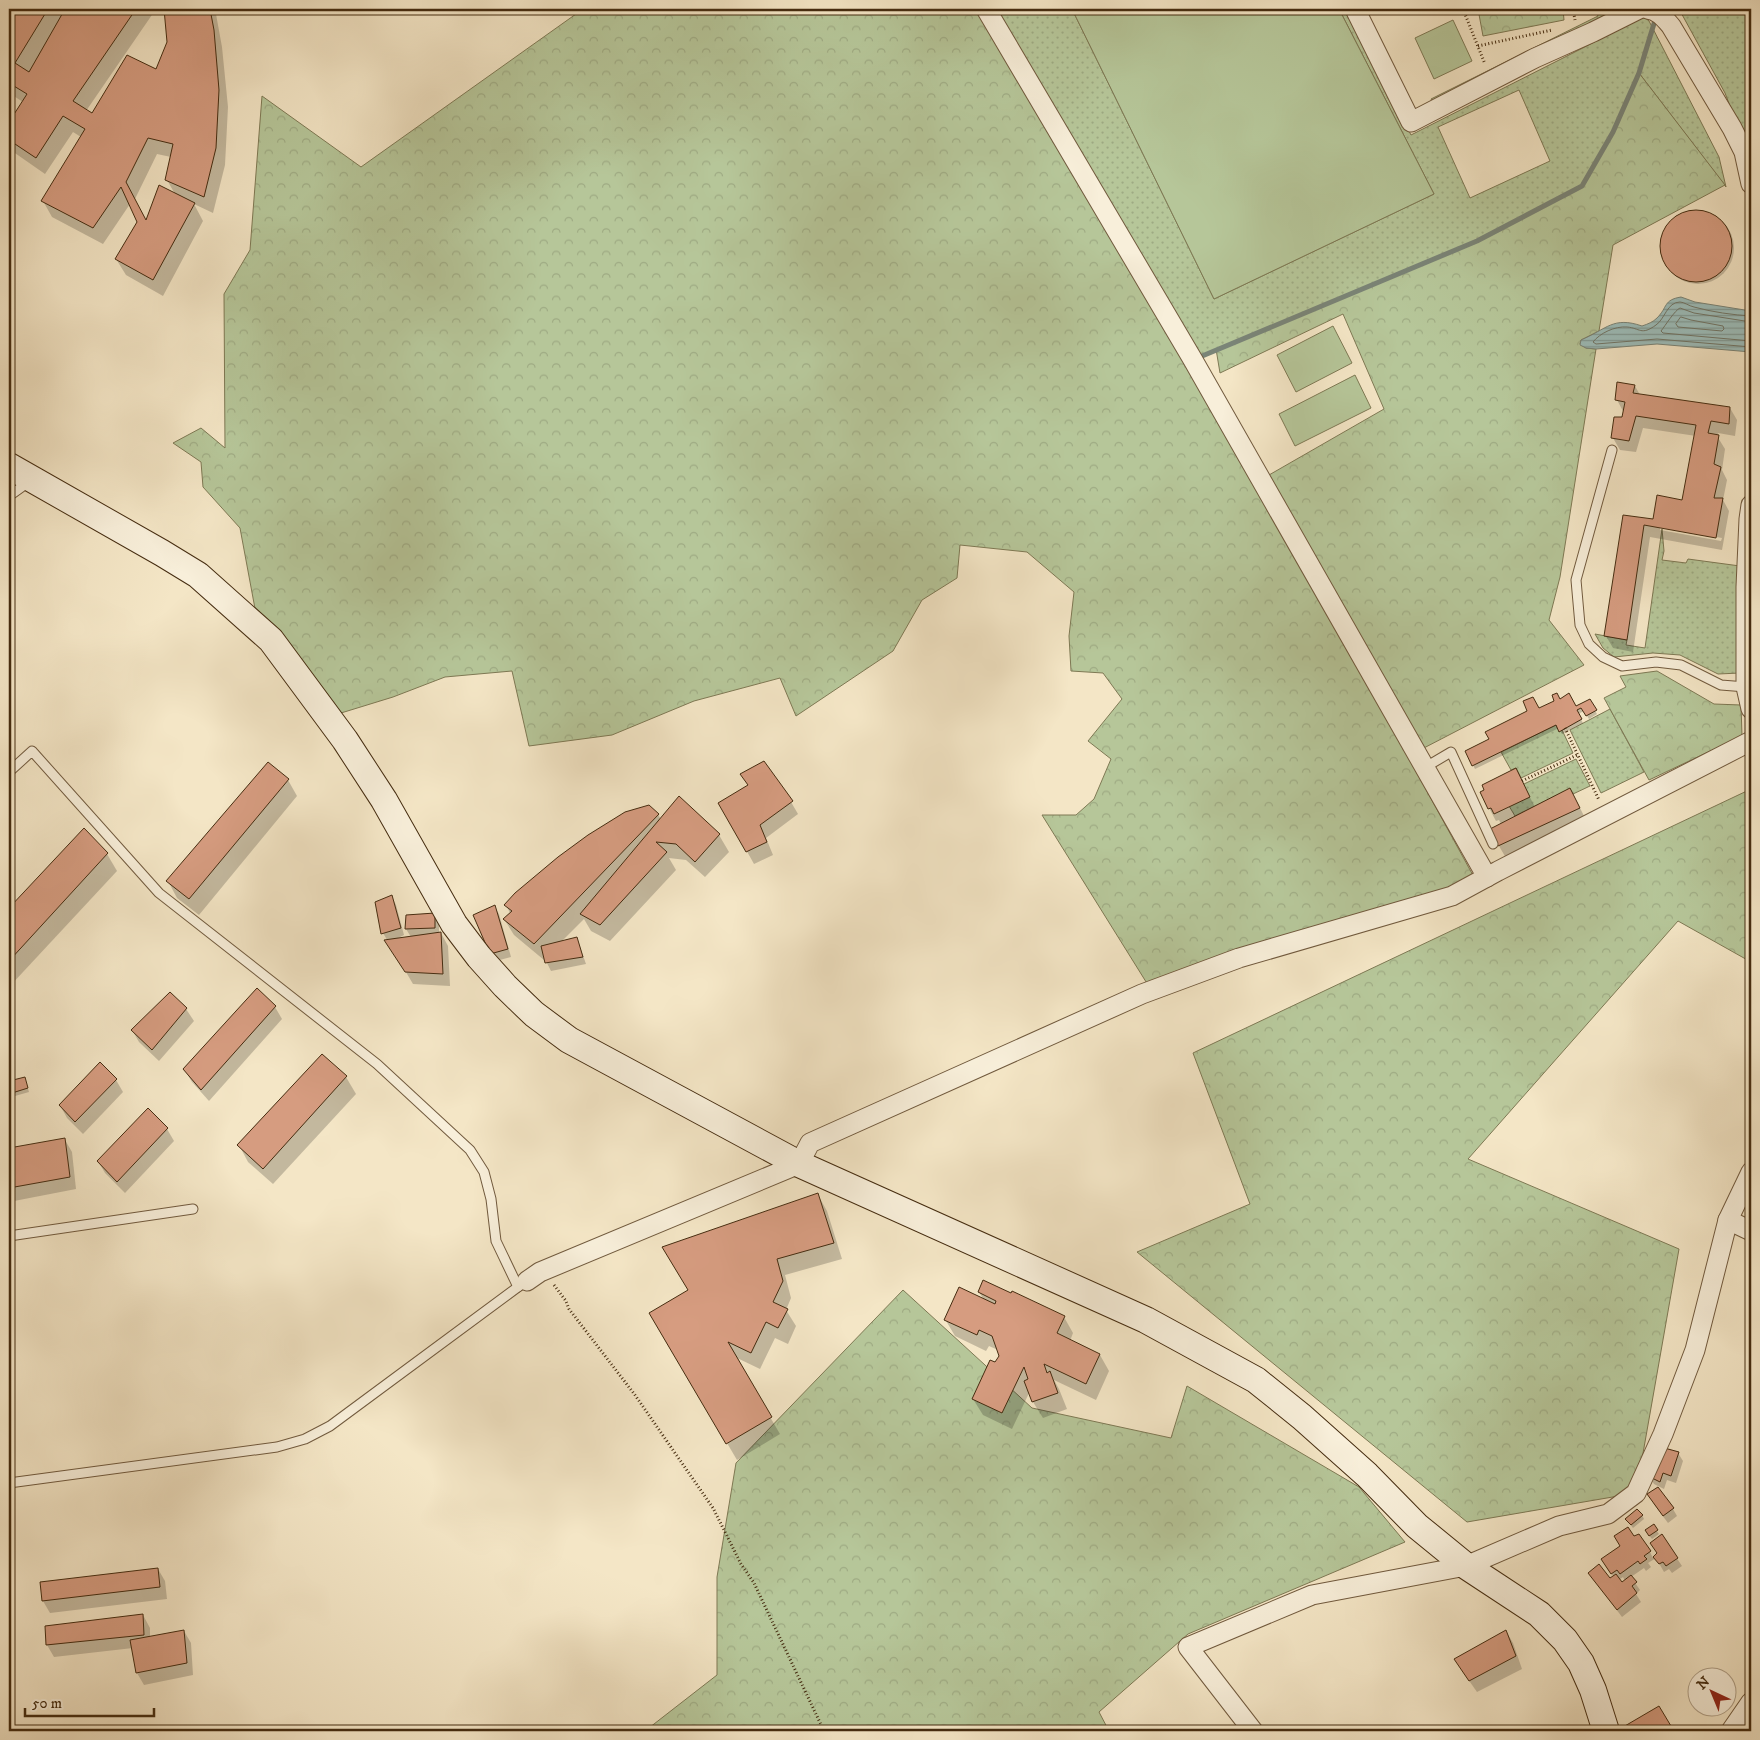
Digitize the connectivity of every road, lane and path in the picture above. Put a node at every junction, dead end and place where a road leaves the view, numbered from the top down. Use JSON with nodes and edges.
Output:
{"nodes":[{"id":1,"x":986,"y":9,"type":"edge"},
{"id":2,"x":1355,"y":9,"type":"edge"},
{"id":3,"x":1464,"y":9,"type":"edge"},
{"id":4,"x":1573,"y":9,"type":"edge"},
{"id":5,"x":1642,"y":10,"type":"edge"},
{"id":6,"x":1569,"y":26,"type":"dead end"},
{"id":7,"x":1554,"y":29,"type":"dead end"},
{"id":8,"x":1478,"y":46,"type":"junction"},
{"id":9,"x":1491,"y":80,"type":"junction"},
{"id":10,"x":1751,"y":184,"type":"edge"},
{"id":11,"x":1612,"y":450,"type":"dead end"},
{"id":12,"x":9,"y":466,"type":"edge"},
{"id":13,"x":32,"y":479,"type":"junction"},
{"id":14,"x":9,"y":496,"type":"edge"},
{"id":15,"x":1751,"y":505,"type":"edge"},
{"id":16,"x":1746,"y":687,"type":"junction"},
{"id":17,"x":1751,"y":710,"type":"edge"},
{"id":18,"x":1565,"y":728,"type":"dead end"},
{"id":19,"x":1751,"y":741,"type":"edge"},
{"id":20,"x":1577,"y":755,"type":"junction"},
{"id":21,"x":1424,"y":768,"type":"junction"},
{"id":22,"x":9,"y":772,"type":"edge"},
{"id":23,"x":1522,"y":781,"type":"dead end"},
{"id":24,"x":1599,"y":801,"type":"dead end"},
{"id":25,"x":1493,"y":844,"type":"dead end"},
{"id":26,"x":1487,"y":877,"type":"junction"},
{"id":27,"x":799,"y":1164,"type":"junction"},
{"id":28,"x":1751,"y":1172,"type":"edge"},
{"id":29,"x":193,"y":1209,"type":"dead end"},
{"id":30,"x":1728,"y":1220,"type":"junction"},
{"id":31,"x":1751,"y":1232,"type":"edge"},
{"id":32,"x":9,"y":1236,"type":"edge"},
{"id":33,"x":544,"y":1271,"type":"junction"},
{"id":34,"x":522,"y":1284,"type":"junction"},
{"id":35,"x":9,"y":1483,"type":"edge"},
{"id":36,"x":1466,"y":1566,"type":"junction"},
{"id":37,"x":1751,"y":1702,"type":"edge"},
{"id":38,"x":824,"y":1731,"type":"edge"},
{"id":39,"x":1253,"y":1731,"type":"edge"},
{"id":40,"x":1606,"y":1731,"type":"edge"},
{"id":41,"x":1731,"y":1731,"type":"edge"}],
"edges":[{"from":1,"to":21,"type":"street"},
{"from":2,"to":9,"type":"street"},
{"from":3,"to":8,"type":"path"},
{"from":4,"to":6,"type":"path"},
{"from":5,"to":9,"type":"street"},
{"from":5,"to":10,"type":"street"},
{"from":7,"to":8,"type":"path"},
{"from":8,"to":9,"type":"path"},
{"from":11,"to":16,"type":"lane"},
{"from":12,"to":13,"type":"street"},
{"from":13,"to":14,"type":"lane"},
{"from":13,"to":27,"type":"street"},
{"from":15,"to":16,"type":"street"},
{"from":16,"to":17,"type":"street"},
{"from":18,"to":20,"type":"path"},
{"from":19,"to":26,"type":"street"},
{"from":20,"to":23,"type":"path"},
{"from":20,"to":24,"type":"path"},
{"from":21,"to":25,"type":"lane"},
{"from":21,"to":26,"type":"street"},
{"from":22,"to":34,"type":"lane"},
{"from":26,"to":27,"type":"street"},
{"from":27,"to":33,"type":"street"},
{"from":27,"to":36,"type":"street"},
{"from":28,"to":30,"type":"street"},
{"from":29,"to":32,"type":"lane"},
{"from":30,"to":31,"type":"street"},
{"from":30,"to":36,"type":"street"},
{"from":33,"to":34,"type":"street"},
{"from":33,"to":38,"type":"path"},
{"from":34,"to":35,"type":"lane"},
{"from":36,"to":39,"type":"street"},
{"from":36,"to":40,"type":"street"},
{"from":37,"to":41,"type":"street"}]}
